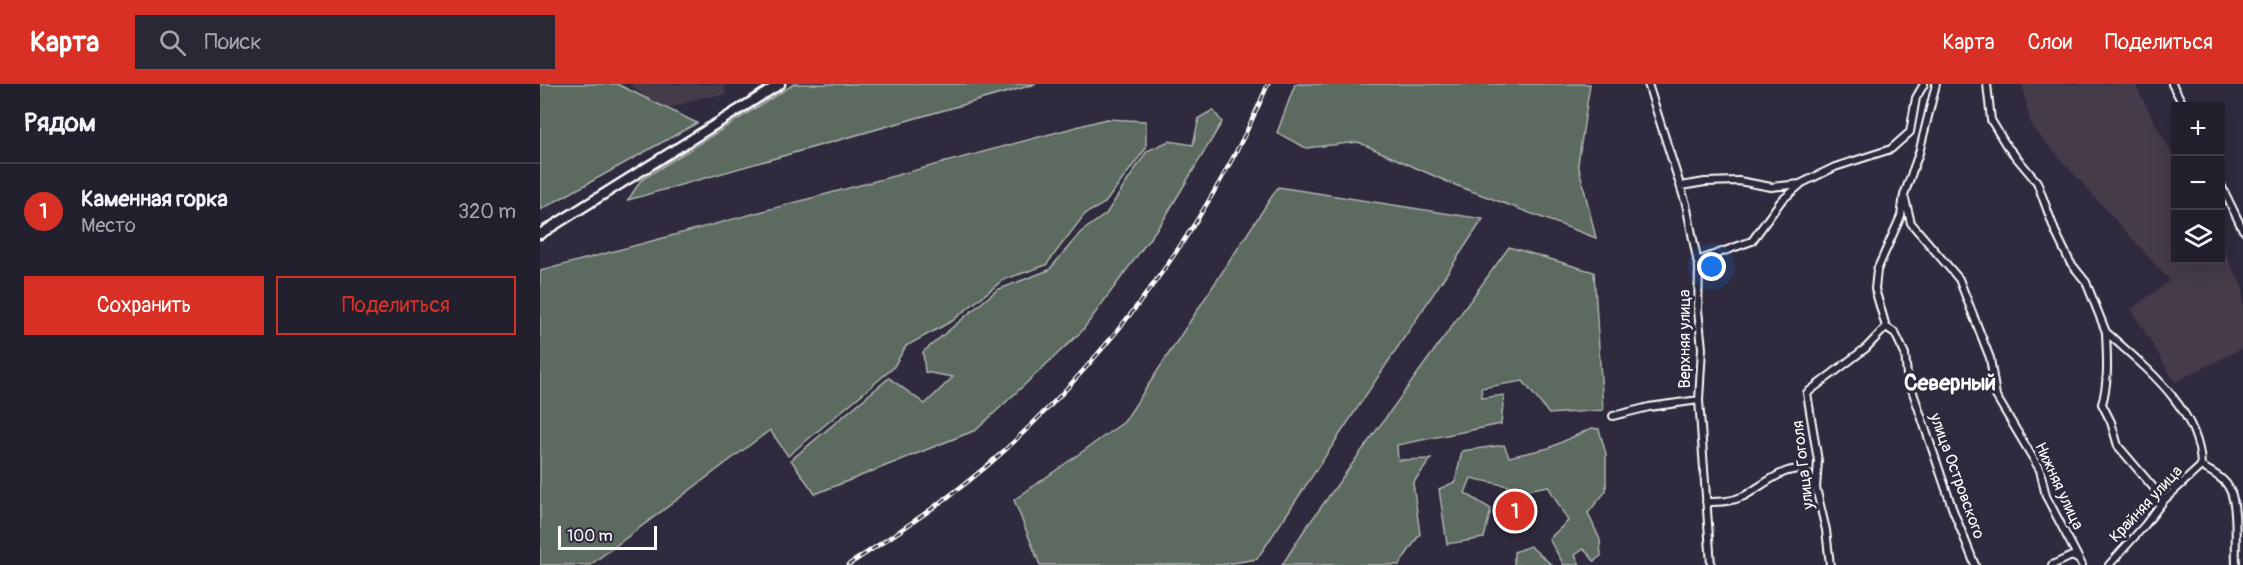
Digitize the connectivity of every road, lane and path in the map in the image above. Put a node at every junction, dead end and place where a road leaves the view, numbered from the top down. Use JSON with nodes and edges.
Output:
{"nodes":[{"id":1,"x":780,"y":84,"type":"edge"},
{"id":2,"x":1648,"y":84,"type":"edge"},
{"id":3,"x":1924,"y":84,"type":"edge"},
{"id":4,"x":1936,"y":84,"type":"edge"},
{"id":5,"x":1987,"y":84,"type":"edge"},
{"id":6,"x":2172,"y":84,"type":"edge"},
{"id":7,"x":2182,"y":102,"type":"edge"},
{"id":8,"x":1800,"y":184,"type":"junction"},
{"id":9,"x":1681,"y":186,"type":"junction"},
{"id":10,"x":2225,"y":193,"type":"edge"},
{"id":11,"x":1904,"y":195,"type":"junction"},
{"id":12,"x":2243,"y":230,"type":"edge"},
{"id":13,"x":540,"y":234,"type":"edge"},
{"id":14,"x":1697,"y":261,"type":"junction"},
{"id":15,"x":1886,"y":327,"type":"junction"},
{"id":16,"x":2106,"y":332,"type":"junction"},
{"id":17,"x":1699,"y":400,"type":"junction"},
{"id":18,"x":1613,"y":416,"type":"dead end"},
{"id":19,"x":2201,"y":466,"type":"junction"},
{"id":20,"x":1816,"y":488,"type":"junction"},
{"id":21,"x":2164,"y":500,"type":"junction"},
{"id":22,"x":1706,"y":502,"type":"junction"},
{"id":23,"x":2081,"y":563,"type":"edge"},
{"id":24,"x":2111,"y":563,"type":"edge"},
{"id":25,"x":1711,"y":565,"type":"edge"},
{"id":26,"x":1830,"y":565,"type":"edge"},
{"id":27,"x":1975,"y":565,"type":"edge"},
{"id":28,"x":2052,"y":565,"type":"edge"},
{"id":29,"x":2120,"y":565,"type":"edge"},
{"id":30,"x":2236,"y":565,"type":"edge"}],
"edges":[{"from":1,"to":13,"type":"main road"},
{"from":2,"to":9,"type":"street","name":"Верхняя улица"},
{"from":3,"to":8,"type":"street"},
{"from":4,"to":11,"type":"street","name":"улица Островского"},
{"from":5,"to":16,"type":"street"},
{"from":6,"to":7,"type":"street"},
{"from":8,"to":9,"type":"street"},
{"from":8,"to":14,"type":"street"},
{"from":9,"to":14,"type":"street","name":"Верхняя улица"},
{"from":10,"to":12,"type":"street"},
{"from":11,"to":15,"type":"street","name":"улица Островского"},
{"from":11,"to":23,"type":"street","name":"Нижняя улица"},
{"from":14,"to":17,"type":"street","name":"Верхняя улица"},
{"from":15,"to":20,"type":"street","name":"улица Гоголя"},
{"from":15,"to":27,"type":"street","name":"улица Островского"},
{"from":16,"to":19,"type":"street"},
{"from":16,"to":21,"type":"street"},
{"from":17,"to":18,"type":"street"},
{"from":17,"to":22,"type":"street","name":"Верхняя улица"},
{"from":19,"to":21,"type":"street","name":"Крайняя улица"},
{"from":19,"to":30,"type":"street","name":"Крайняя улица"},
{"from":20,"to":22,"type":"street"},
{"from":20,"to":26,"type":"street","name":"улица Гоголя"},
{"from":21,"to":24,"type":"street","name":"Крайняя улица"},
{"from":22,"to":25,"type":"street","name":"Верхняя улица"},
{"from":23,"to":28,"type":"street"},
{"from":24,"to":29,"type":"street"}]}
